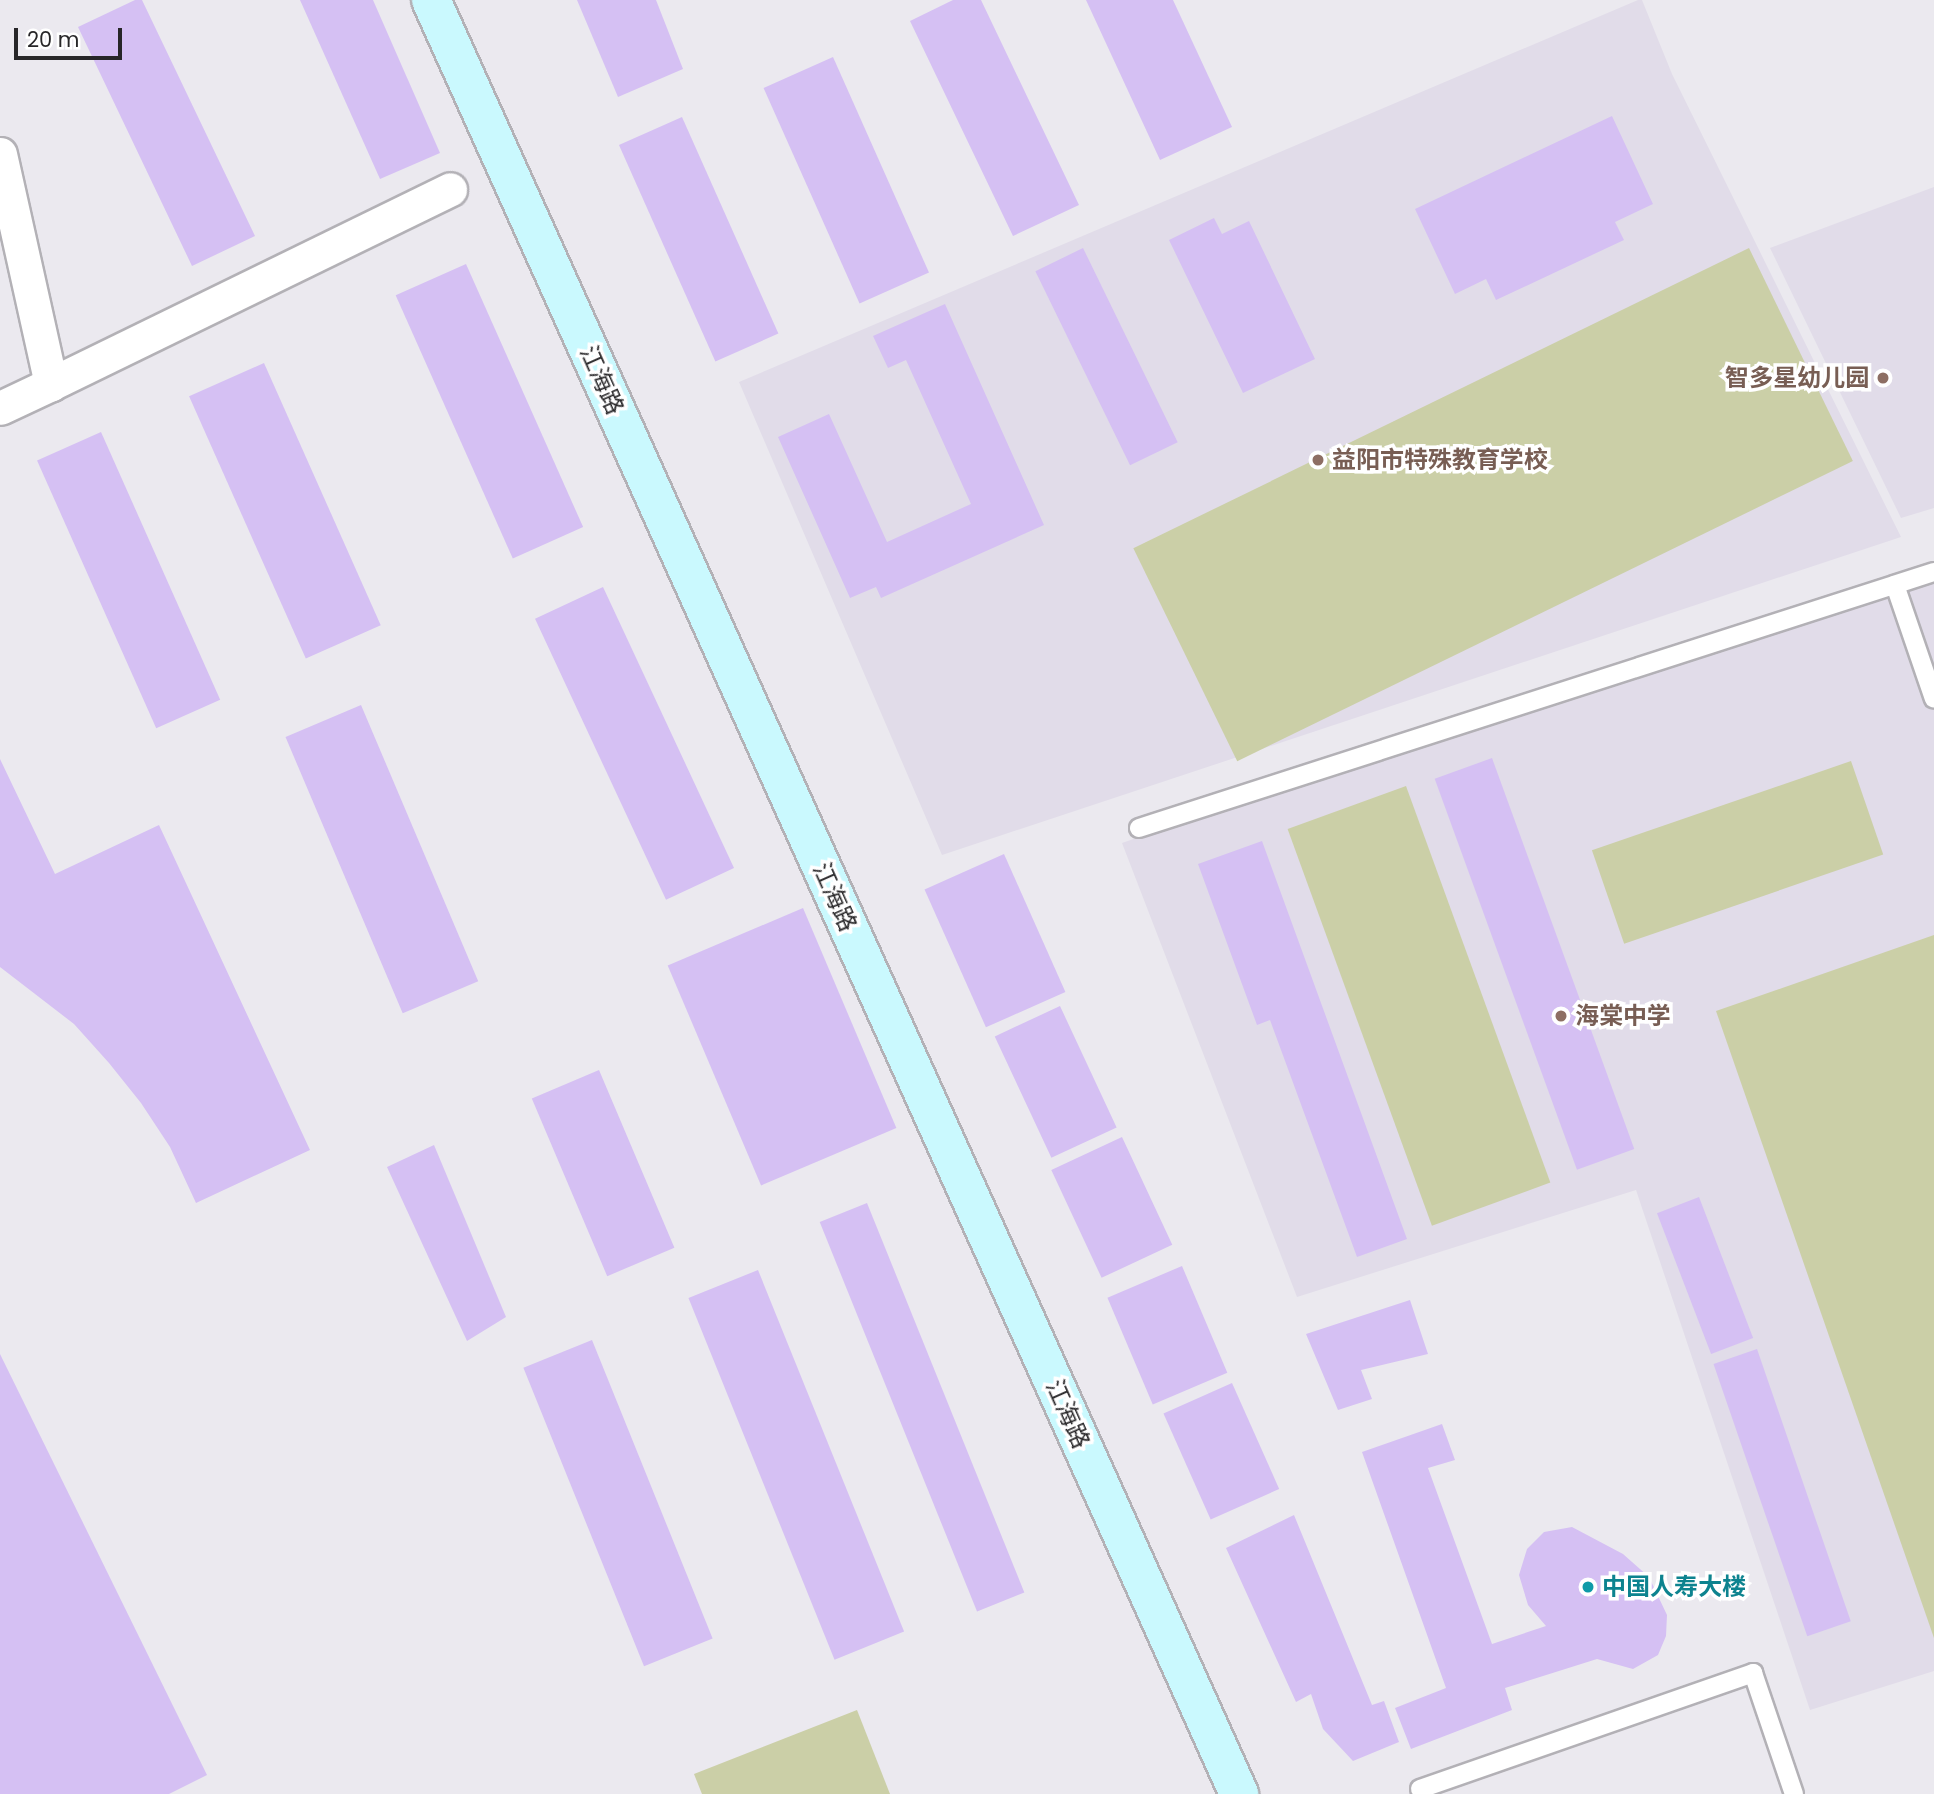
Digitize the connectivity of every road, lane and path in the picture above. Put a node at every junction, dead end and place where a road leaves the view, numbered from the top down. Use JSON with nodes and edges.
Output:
{"nodes":[{"id":1,"x":431,"y":0,"type":"edge"},
{"id":2,"x":0,"y":155,"type":"edge"},
{"id":3,"x":450,"y":190,"type":"dead end"},
{"id":4,"x":51,"y":384,"type":"junction"},
{"id":5,"x":0,"y":408,"type":"edge"},
{"id":6,"x":1934,"y":572,"type":"edge"},
{"id":7,"x":1895,"y":585,"type":"junction"},
{"id":8,"x":1934,"y":699,"type":"edge"},
{"id":9,"x":1139,"y":828,"type":"dead end"},
{"id":10,"x":1420,"y":1789,"type":"dead end"},
{"id":11,"x":1239,"y":1794,"type":"edge"},
{"id":12,"x":1794,"y":1794,"type":"edge"}],
"edges":[{"from":1,"to":11,"type":"street","name":"江海路"},
{"from":2,"to":4,"type":"street"},
{"from":3,"to":4,"type":"street"},
{"from":4,"to":5,"type":"street"},
{"from":6,"to":7,"type":"lane"},
{"from":7,"to":8,"type":"lane"},
{"from":7,"to":9,"type":"lane"},
{"from":10,"to":12,"type":"lane"}]}
